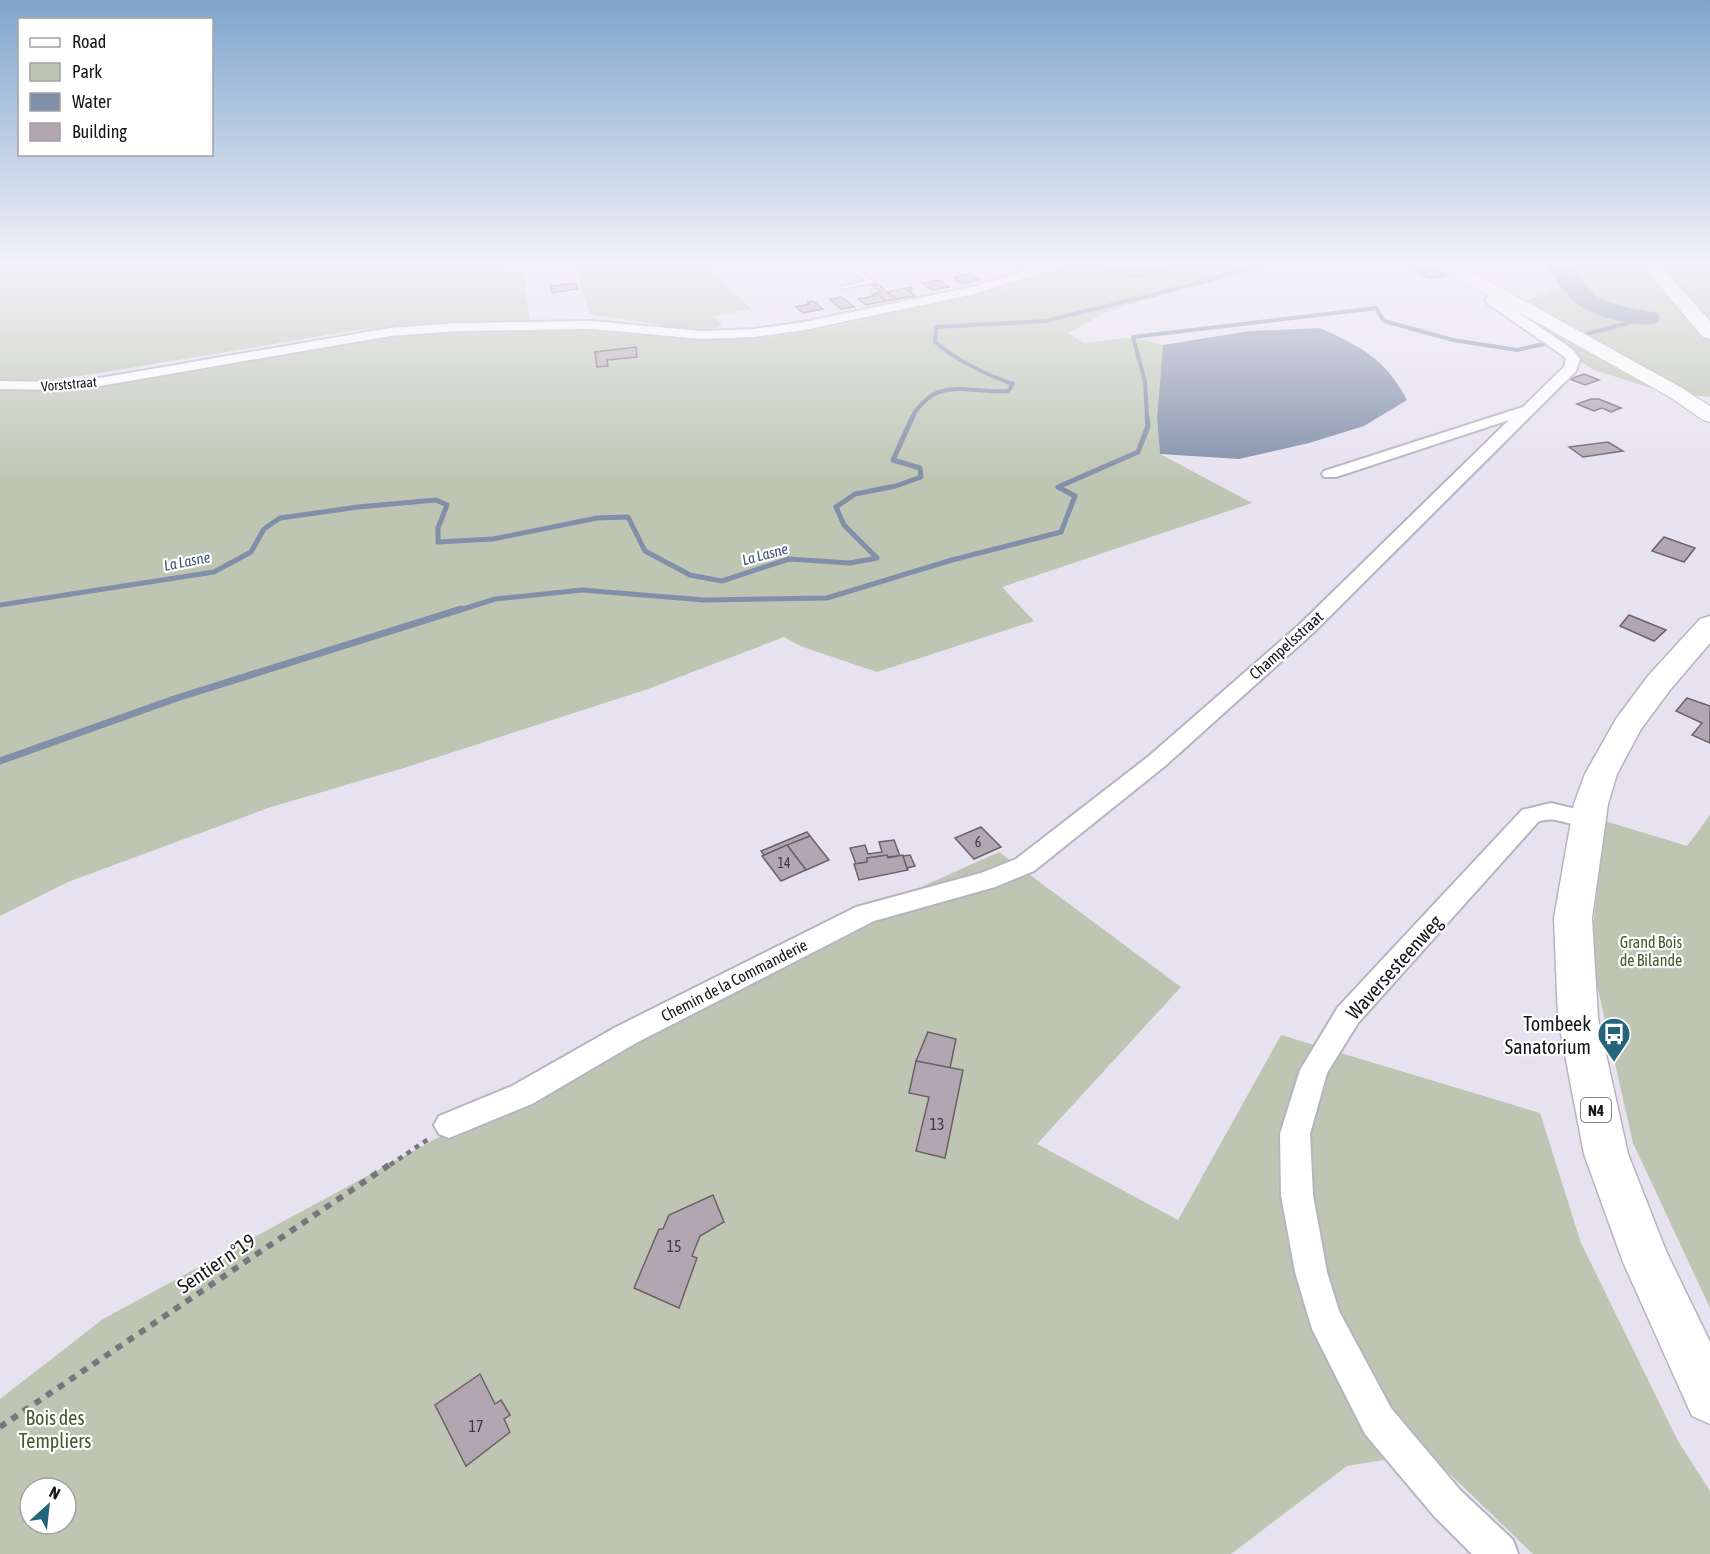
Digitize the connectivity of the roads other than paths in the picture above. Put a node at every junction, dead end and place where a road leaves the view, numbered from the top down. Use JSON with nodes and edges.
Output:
{"nodes":[{"id":1,"x":370,"y":336,"type":"edge"},
{"id":2,"x":1543,"y":336,"type":"edge"},
{"id":3,"x":1574,"y":336,"type":"edge"},
{"id":4,"x":0,"y":385,"type":"edge"},
{"id":5,"x":1676,"y":392,"type":"junction"},
{"id":6,"x":1710,"y":408,"type":"edge"},
{"id":7,"x":1527,"y":410,"type":"junction"},
{"id":8,"x":1710,"y":416,"type":"edge"},
{"id":9,"x":1330,"y":474,"type":"dead end"},
{"id":10,"x":1710,"y":625,"type":"edge"},
{"id":11,"x":1588,"y":820,"type":"junction"},
{"id":12,"x":1028,"y":862,"type":"joint"},
{"id":13,"x":449,"y":1125,"type":"road end"},
{"id":14,"x":1707,"y":1388,"type":"edge"},
{"id":15,"x":1499,"y":1554,"type":"edge"}],
"edges":[{"from":1,"to":4,"type":"street","name":"Vorststraat"},
{"from":2,"to":7,"type":"street","name":"Champelsstraat"},
{"from":3,"to":5,"type":"street"},
{"from":5,"to":6,"type":"street"},
{"from":5,"to":8,"type":"street"},
{"from":7,"to":9,"type":"street","name":"Champelsstraat"},
{"from":7,"to":12,"type":"street","name":"Champelsstraat"},
{"from":10,"to":11,"type":"main road","number":"N4"},
{"from":11,"to":14,"type":"main road","number":"N4"},
{"from":11,"to":15,"type":"street","name":"Waversesteenweg"},
{"from":12,"to":13,"type":"street","name":"Chemin de la Commanderie"}]}
